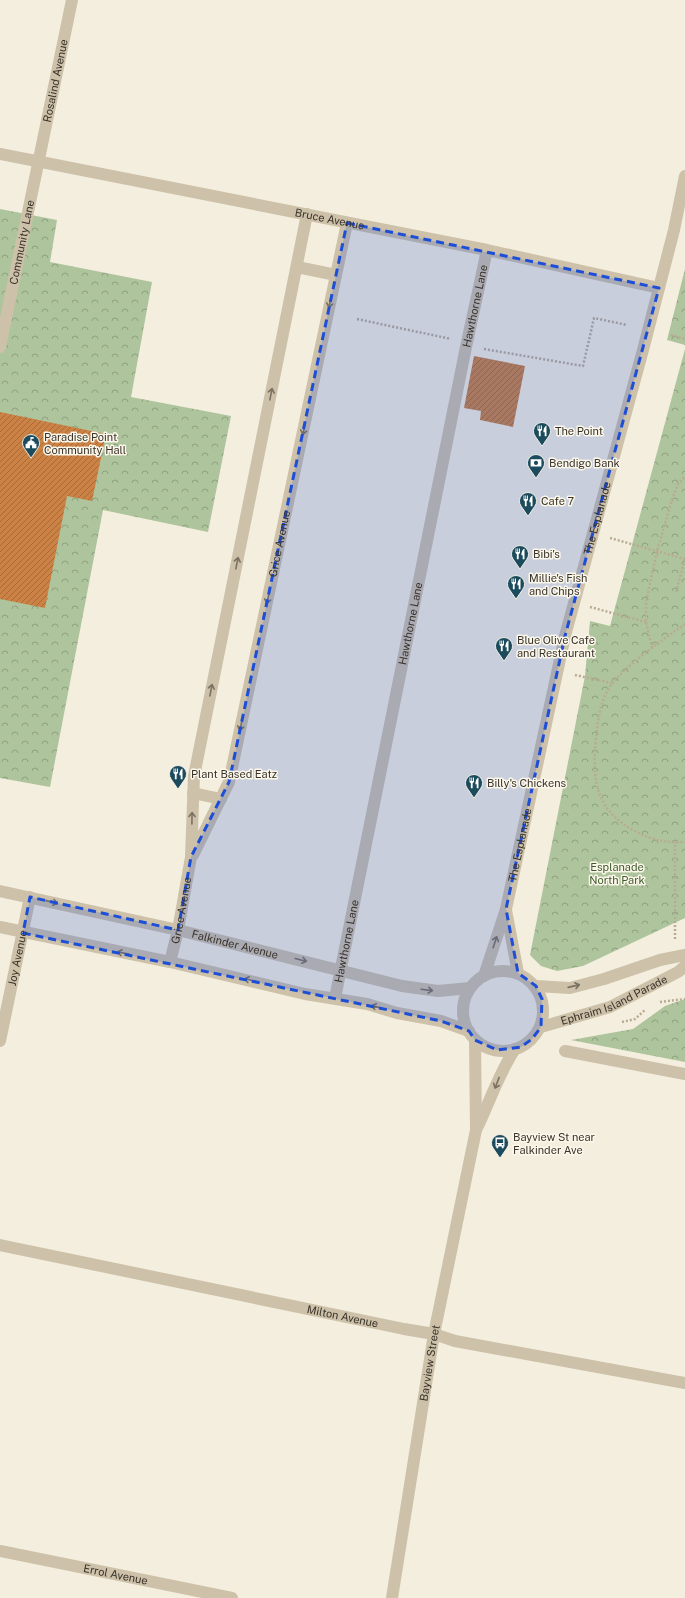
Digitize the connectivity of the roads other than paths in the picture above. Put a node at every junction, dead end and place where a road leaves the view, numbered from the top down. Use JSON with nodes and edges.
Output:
{"nodes":[{"id":1,"x":72,"y":0,"type":"edge"},
{"id":2,"x":0,"y":154,"type":"edge"},
{"id":3,"x":38,"y":161,"type":"junction"},
{"id":4,"x":685,"y":176,"type":"edge"},
{"id":5,"x":307,"y":214,"type":"junction"},
{"id":6,"x":347,"y":223,"type":"junction"},
{"id":7,"x":487,"y":250,"type":"junction"},
{"id":8,"x":297,"y":267,"type":"junction"},
{"id":9,"x":336,"y":275,"type":"junction"},
{"id":10,"x":659,"y":288,"type":"junction"},
{"id":11,"x":0,"y":347,"type":"edge"},
{"id":12,"x":193,"y":793,"type":"junction"},
{"id":13,"x":221,"y":799,"type":"junction"},
{"id":14,"x":191,"y":858,"type":"junction"},
{"id":15,"x":0,"y":891,"type":"edge"},
{"id":16,"x":30,"y":897,"type":"junction"},
{"id":17,"x":506,"y":909,"type":"junction"},
{"id":18,"x":0,"y":927,"type":"edge"},
{"id":19,"x":178,"y":930,"type":"junction"},
{"id":20,"x":23,"y":933,"type":"junction"},
{"id":21,"x":685,"y":955,"type":"edge"},
{"id":22,"x":170,"y":962,"type":"junction"},
{"id":23,"x":685,"y":966,"type":"edge"},
{"id":24,"x":340,"y":970,"type":"junction"},
{"id":25,"x":518,"y":973,"type":"junction"},
{"id":26,"x":484,"y":976,"type":"junction"},
{"id":27,"x":536,"y":986,"type":"junction"},
{"id":28,"x":470,"y":988,"type":"junction"},
{"id":29,"x":335,"y":998,"type":"junction"},
{"id":30,"x":540,"y":1027,"type":"junction"},
{"id":31,"x":472,"y":1035,"type":"junction"},
{"id":32,"x":0,"y":1041,"type":"edge"},
{"id":33,"x":515,"y":1049,"type":"junction"},
{"id":34,"x":565,"y":1051,"type":"dead end"},
{"id":35,"x":685,"y":1074,"type":"edge"},
{"id":36,"x":476,"y":1130,"type":"junction"},
{"id":37,"x":0,"y":1245,"type":"edge"},
{"id":38,"x":434,"y":1334,"type":"junction"},
{"id":39,"x":685,"y":1383,"type":"edge"},
{"id":40,"x":0,"y":1551,"type":"edge"},
{"id":41,"x":232,"y":1598,"type":"edge"},
{"id":42,"x":392,"y":1598,"type":"edge"}],
"edges":[{"from":1,"to":3,"type":"street","name":"Rosalind Avenue"},
{"from":2,"to":3,"type":"street","name":"Bruce Avenue"},
{"from":3,"to":5,"type":"street","name":"Bruce Avenue"},
{"from":3,"to":11,"type":"street","name":"Community Lane"},
{"from":4,"to":10,"type":"street","name":"The Esplanade"},
{"from":5,"to":6,"type":"street","name":"Bruce Avenue"},
{"from":5,"to":8,"type":"street","name":"Grice Avenue"},
{"from":6,"to":7,"type":"street","name":"Bruce Avenue"},
{"from":6,"to":9,"type":"street","name":"Grice Avenue"},
{"from":7,"to":10,"type":"street","name":"Bruce Avenue"},
{"from":7,"to":24,"type":"street","name":"Hawthorne Lane"},
{"from":8,"to":9,"type":"street"},
{"from":12,"to":8,"type":"street","name":"Grice Avenue","one_way":true},
{"from":9,"to":13,"type":"street","name":"Grice Avenue","one_way":true},
{"from":10,"to":17,"type":"street","name":"The Esplanade"},
{"from":12,"to":13,"type":"street"},
{"from":14,"to":12,"type":"street","name":"Grice Avenue","one_way":true},
{"from":13,"to":14,"type":"street","name":"Grice Avenue"},
{"from":14,"to":19,"type":"street","name":"Grice Avenue"},
{"from":15,"to":16,"type":"street","name":"Falkinder Avenue"},
{"from":16,"to":19,"type":"street","name":"Falkinder Avenue","one_way":true},
{"from":16,"to":20,"type":"street","name":"Joy Avenue"},
{"from":17,"to":25,"type":"street","name":"The Esplanade"},
{"from":26,"to":17,"type":"street","name":"The Esplanade","one_way":true},
{"from":18,"to":20,"type":"street"},
{"from":19,"to":22,"type":"street","name":"Grice Avenue"},
{"from":19,"to":24,"type":"street","name":"Falkinder Avenue","one_way":true},
{"from":22,"to":20,"type":"street","one_way":true},
{"from":20,"to":32,"type":"street","name":"Joy Avenue"},
{"from":27,"to":21,"type":"street","name":"Ephraim Island Parade","one_way":true},
{"from":29,"to":22,"type":"street","one_way":true},
{"from":23,"to":30,"type":"street","name":"Ephraim Island Parade"},
{"from":24,"to":28,"type":"street","name":"Falkinder Avenue","one_way":true},
{"from":24,"to":29,"type":"street","name":"Hawthorne Lane"},
{"from":25,"to":26,"type":"street"},
{"from":25,"to":27,"type":"street"},
{"from":26,"to":28,"type":"street"},
{"from":27,"to":30,"type":"street"},
{"from":28,"to":31,"type":"street"},
{"from":31,"to":29,"type":"street","one_way":true},
{"from":30,"to":33,"type":"street"},
{"from":31,"to":33,"type":"street"},
{"from":31,"to":36,"type":"street","name":"Bayview Street"},
{"from":33,"to":36,"type":"street","name":"Bayview Street","one_way":true},
{"from":34,"to":35,"type":"street"},
{"from":36,"to":38,"type":"street","name":"Bayview Street"},
{"from":37,"to":38,"type":"street","name":"Milton Avenue"},
{"from":38,"to":39,"type":"street","name":"Milton Avenue"},
{"from":38,"to":42,"type":"street","name":"Bayview Street"},
{"from":40,"to":41,"type":"street","name":"Errol Avenue"}]}
